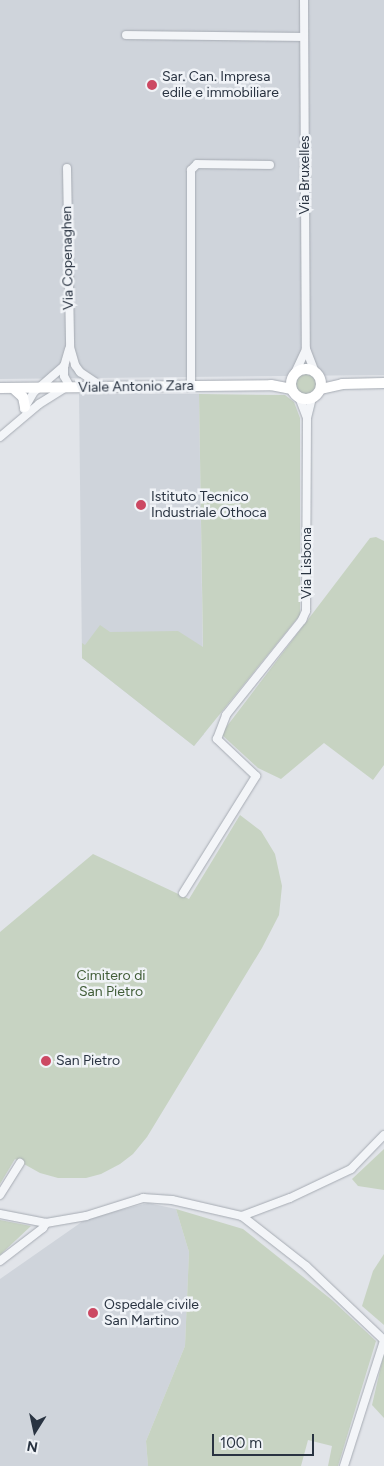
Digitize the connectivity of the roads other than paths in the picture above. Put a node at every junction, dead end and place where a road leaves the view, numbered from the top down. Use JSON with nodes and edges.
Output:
{"nodes":[{"id":1,"x":304,"y":0,"type":"edge"},
{"id":2,"x":126,"y":35,"type":"dead end"},
{"id":3,"x":304,"y":37,"type":"junction"},
{"id":4,"x":270,"y":165,"type":"dead end"},
{"id":5,"x":67,"y":168,"type":"dead end"},
{"id":6,"x":70,"y":347,"type":"junction"},
{"id":7,"x":306,"y":349,"type":"junction"},
{"id":8,"x":64,"y":366,"type":"junction"},
{"id":9,"x":317,"y":374,"type":"junction"},
{"id":10,"x":293,"y":376,"type":"junction"},
{"id":11,"x":384,"y":383,"type":"edge"},
{"id":12,"x":342,"y":384,"type":"junction"},
{"id":13,"x":271,"y":385,"type":"junction"},
{"id":14,"x":191,"y":386,"type":"junction"},
{"id":15,"x":40,"y":387,"type":"junction"},
{"id":16,"x":102,"y":387,"type":"junction"},
{"id":17,"x":0,"y":388,"type":"edge"},
{"id":18,"x":13,"y":388,"type":"junction"},
{"id":19,"x":67,"y":388,"type":"junction"},
{"id":20,"x":321,"y":389,"type":"junction"},
{"id":21,"x":295,"y":393,"type":"junction"},
{"id":22,"x":312,"y":398,"type":"junction"},
{"id":23,"x":25,"y":408,"type":"junction"},
{"id":24,"x":307,"y":418,"type":"junction"},
{"id":25,"x":18,"y":420,"type":"junction"},
{"id":26,"x":0,"y":437,"type":"edge"},
{"id":27,"x":183,"y":893,"type":"dead end"},
{"id":28,"x":384,"y":1135,"type":"edge"},
{"id":29,"x":20,"y":1163,"type":"dead end"},
{"id":30,"x":0,"y":1195,"type":"edge"},
{"id":31,"x":0,"y":1214,"type":"edge"},
{"id":32,"x":242,"y":1216,"type":"junction"},
{"id":33,"x":46,"y":1223,"type":"junction"},
{"id":34,"x":0,"y":1261,"type":"edge"},
{"id":35,"x":384,"y":1341,"type":"edge"},
{"id":36,"x":344,"y":1466,"type":"edge"}],
"edges":[{"from":1,"to":3,"type":"street","name":"Via Bruxelles"},
{"from":2,"to":3,"type":"street"},
{"from":3,"to":7,"type":"street","name":"Via Bruxelles"},
{"from":4,"to":14,"type":"street"},
{"from":5,"to":6,"type":"street","name":"Via Copenaghen"},
{"from":6,"to":8,"type":"street","name":"Via Copenaghen"},
{"from":6,"to":16,"type":"street","name":"Via Copenaghen"},
{"from":7,"to":9,"type":"street","name":"Via Bruxelles"},
{"from":7,"to":10,"type":"street","name":"Via Bruxelles"},
{"from":8,"to":15,"type":"street"},
{"from":8,"to":19,"type":"street"},
{"from":9,"to":10,"type":"main road"},
{"from":9,"to":12,"type":"main road"},
{"from":9,"to":20,"type":"main road"},
{"from":10,"to":13,"type":"main road","name":"Viale Antonio Zara"},
{"from":10,"to":21,"type":"main road"},
{"from":11,"to":12,"type":"main road"},
{"from":12,"to":20,"type":"main road"},
{"from":13,"to":14,"type":"main road","name":"Viale Antonio Zara"},
{"from":13,"to":21,"type":"main road","name":"Viale Antonio Zara"},
{"from":14,"to":16,"type":"main road","name":"Viale Antonio Zara"},
{"from":15,"to":18,"type":"main road","name":"Viale Antonio Zara"},
{"from":15,"to":19,"type":"main road","name":"Viale Antonio Zara"},
{"from":15,"to":23,"type":"street"},
{"from":16,"to":19,"type":"main road","name":"Viale Antonio Zara"},
{"from":17,"to":18,"type":"main road","name":"Viale Antonio Zara"},
{"from":18,"to":23,"type":"main road"},
{"from":19,"to":25,"type":"street"},
{"from":20,"to":22,"type":"main road"},
{"from":21,"to":22,"type":"main road"},
{"from":21,"to":24,"type":"street","name":"Via Lisbona"},
{"from":22,"to":24,"type":"street","name":"Via Lisbona"},
{"from":23,"to":25,"type":"street"},
{"from":24,"to":27,"type":"street","name":"Via Lisbona"},
{"from":25,"to":26,"type":"street"},
{"from":28,"to":32,"type":"street"},
{"from":29,"to":30,"type":"street"},
{"from":31,"to":33,"type":"street"},
{"from":32,"to":33,"type":"street"},
{"from":32,"to":35,"type":"street"},
{"from":33,"to":34,"type":"street"},
{"from":35,"to":36,"type":"street"}]}
